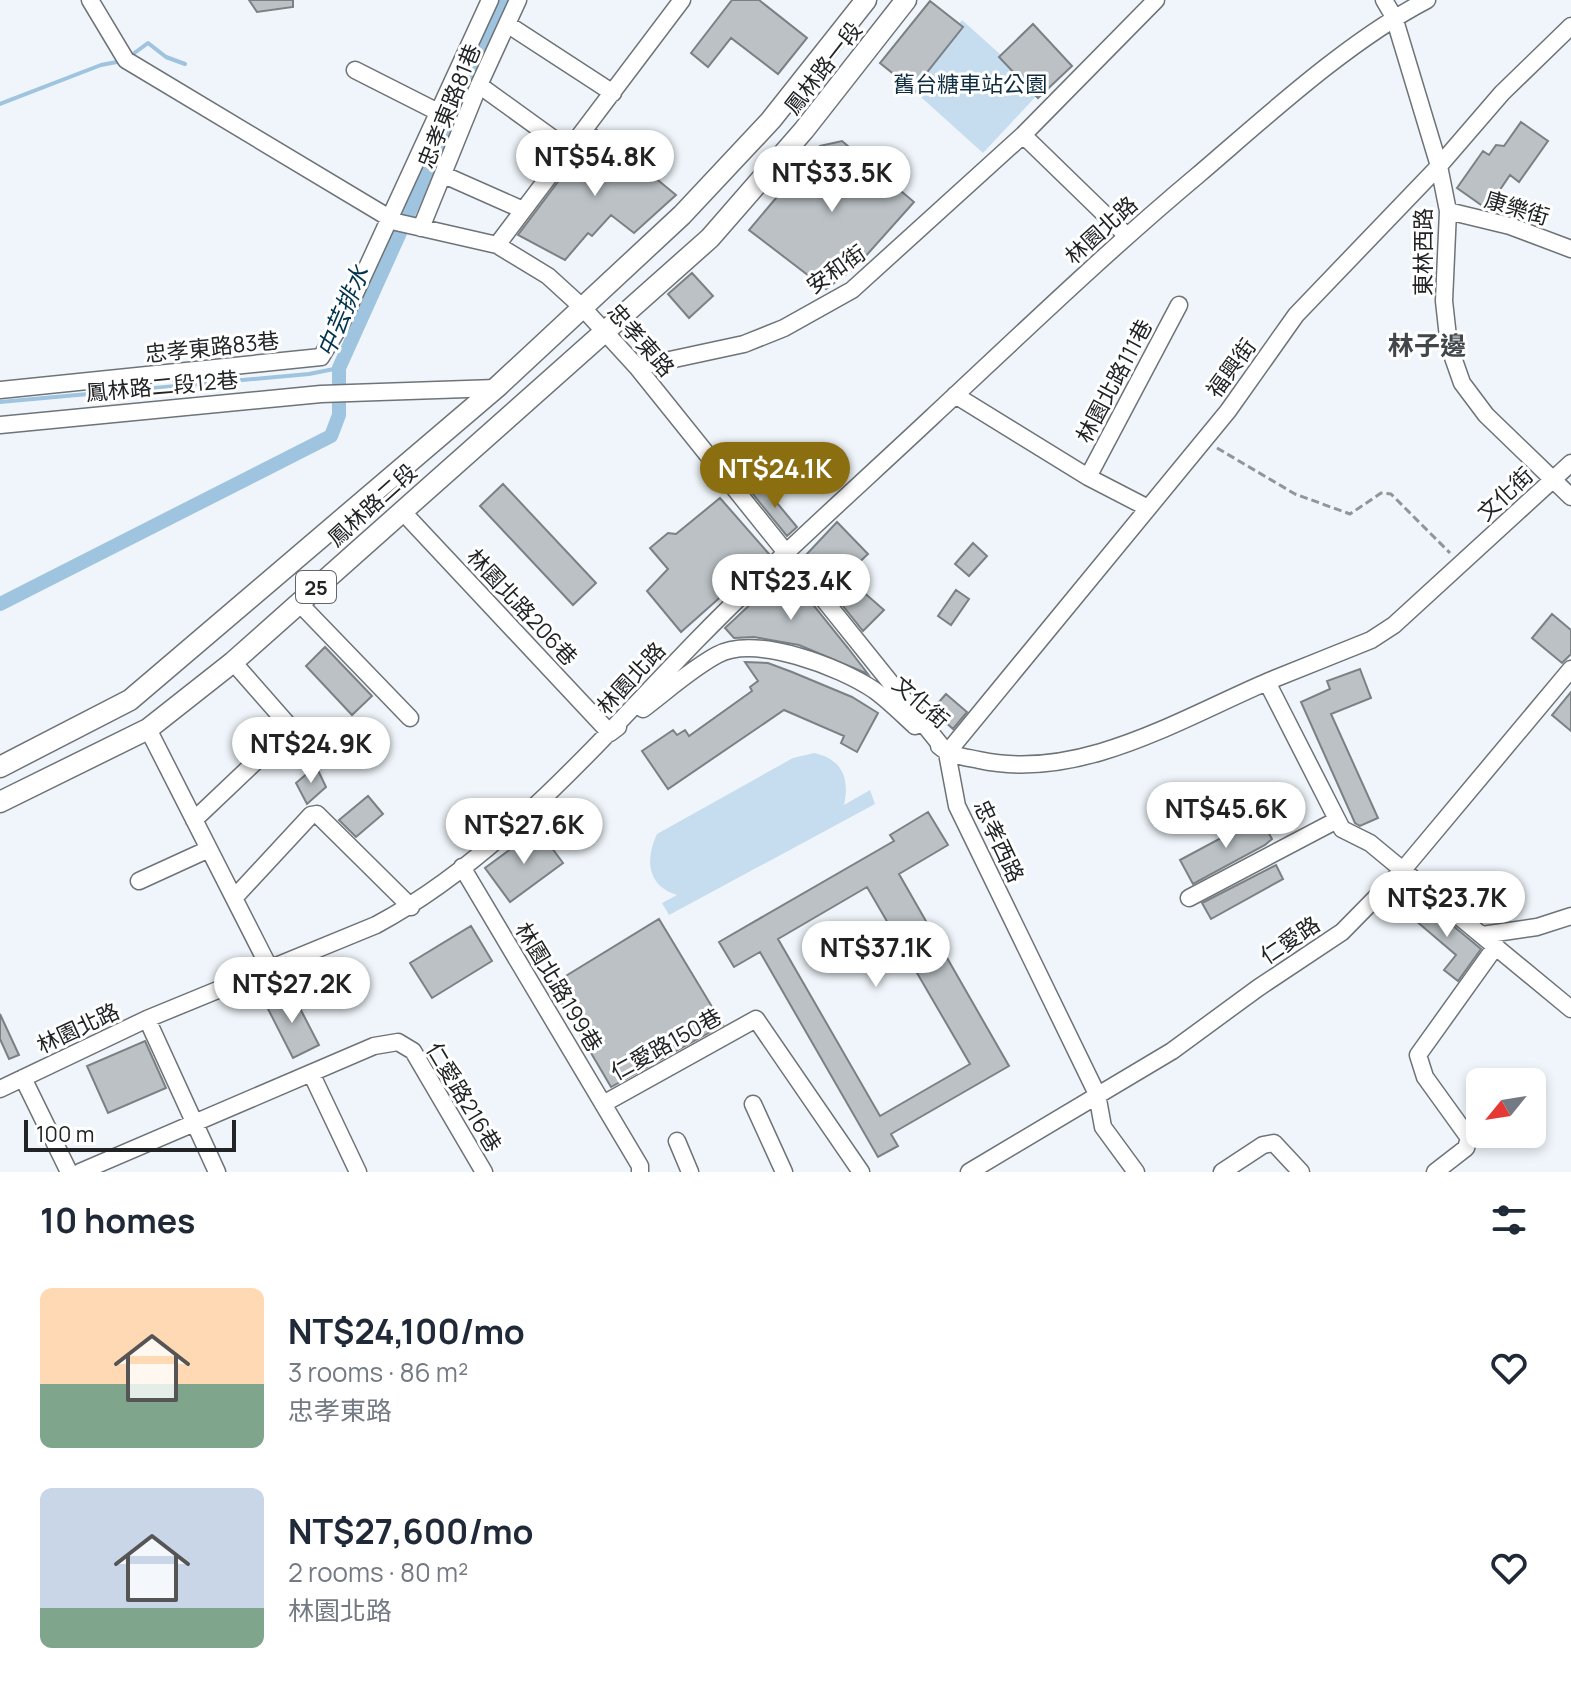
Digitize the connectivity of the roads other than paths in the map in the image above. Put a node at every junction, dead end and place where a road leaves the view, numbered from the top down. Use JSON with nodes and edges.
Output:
{"nodes":[{"id":1,"x":90,"y":0,"type":"edge"},
{"id":2,"x":490,"y":0,"type":"edge"},
{"id":3,"x":518,"y":0,"type":"edge"},
{"id":4,"x":682,"y":0,"type":"edge"},
{"id":5,"x":866,"y":0,"type":"edge"},
{"id":6,"x":906,"y":0,"type":"edge"},
{"id":7,"x":1156,"y":0,"type":"edge"},
{"id":8,"x":1384,"y":0,"type":"edge"},
{"id":9,"x":1427,"y":0,"type":"edge"},
{"id":10,"x":1394,"y":17,"type":"junction"},
{"id":11,"x":507,"y":24,"type":"junction"},
{"id":12,"x":1571,"y":26,"type":"edge"},
{"id":13,"x":355,"y":70,"type":"dead end"},
{"id":14,"x":479,"y":85,"type":"junction"},
{"id":15,"x":613,"y":93,"type":"junction"},
{"id":16,"x":438,"y":112,"type":"junction"},
{"id":17,"x":1023,"y":135,"type":"junction"},
{"id":18,"x":569,"y":150,"type":"junction"},
{"id":19,"x":1439,"y":166,"type":"junction"},
{"id":20,"x":444,"y":175,"type":"junction"},
{"id":21,"x":523,"y":210,"type":"junction"},
{"id":22,"x":1448,"y":211,"type":"junction"},
{"id":23,"x":405,"y":223,"type":"junction"},
{"id":24,"x":1126,"y":235,"type":"junction"},
{"id":25,"x":497,"y":245,"type":"junction"},
{"id":26,"x":1571,"y":249,"type":"edge"},
{"id":27,"x":1179,"y":305,"type":"dead end"},
{"id":28,"x":582,"y":307,"type":"junction"},
{"id":29,"x":605,"y":332,"type":"junction"},
{"id":30,"x":637,"y":367,"type":"junction"},
{"id":31,"x":496,"y":388,"type":"junction"},
{"id":32,"x":0,"y":390,"type":"edge"},
{"id":33,"x":955,"y":395,"type":"junction"},
{"id":34,"x":0,"y":425,"type":"edge"},
{"id":35,"x":1571,"y":463,"type":"edge"},
{"id":36,"x":1088,"y":477,"type":"junction"},
{"id":37,"x":1551,"y":481,"type":"junction"},
{"id":38,"x":1571,"y":497,"type":"edge"},
{"id":39,"x":1148,"y":508,"type":"junction"},
{"id":40,"x":402,"y":511,"type":"junction"},
{"id":41,"x":787,"y":552,"type":"junction"},
{"id":42,"x":299,"y":603,"type":"junction"},
{"id":43,"x":233,"y":662,"type":"junction"},
{"id":44,"x":1571,"y":669,"type":"edge"},
{"id":45,"x":1267,"y":682,"type":"junction"},
{"id":46,"x":410,"y":718,"type":"dead end"},
{"id":47,"x":148,"y":729,"type":"junction"},
{"id":48,"x":610,"y":733,"type":"junction"},
{"id":49,"x":947,"y":753,"type":"junction"},
{"id":50,"x":0,"y":767,"type":"edge"},
{"id":51,"x":0,"y":802,"type":"edge"},
{"id":52,"x":194,"y":820,"type":"junction"},
{"id":53,"x":1337,"y":820,"type":"junction"},
{"id":54,"x":209,"y":849,"type":"junction"},
{"id":55,"x":462,"y":867,"type":"junction"},
{"id":56,"x":1402,"y":871,"type":"junction"},
{"id":57,"x":139,"y":881,"type":"dead end"},
{"id":58,"x":235,"y":897,"type":"junction"},
{"id":59,"x":1189,"y":898,"type":"dead end"},
{"id":60,"x":411,"y":907,"type":"junction"},
{"id":61,"x":1571,"y":916,"type":"edge"},
{"id":62,"x":1482,"y":935,"type":"junction"},
{"id":63,"x":1496,"y":946,"type":"junction"},
{"id":64,"x":269,"y":967,"type":"junction"},
{"id":65,"x":1571,"y":1009,"type":"edge"},
{"id":66,"x":147,"y":1019,"type":"junction"},
{"id":67,"x":311,"y":1073,"type":"junction"},
{"id":68,"x":23,"y":1078,"type":"junction"},
{"id":69,"x":0,"y":1089,"type":"edge"},
{"id":70,"x":1097,"y":1094,"type":"junction"},
{"id":71,"x":603,"y":1104,"type":"junction"},
{"id":72,"x":753,"y":1104,"type":"dead end"},
{"id":73,"x":194,"y":1123,"type":"junction"},
{"id":74,"x":677,"y":1141,"type":"dead end"},
{"id":75,"x":1129,"y":1169,"type":"edge"},
{"id":76,"x":977,"y":1170,"type":"edge"},
{"id":77,"x":1444,"y":1170,"type":"edge"},
{"id":78,"x":69,"y":1172,"type":"edge"},
{"id":79,"x":80,"y":1172,"type":"edge"},
{"id":80,"x":217,"y":1172,"type":"edge"},
{"id":81,"x":358,"y":1172,"type":"edge"},
{"id":82,"x":484,"y":1172,"type":"edge"},
{"id":83,"x":640,"y":1172,"type":"edge"},
{"id":84,"x":690,"y":1172,"type":"edge"},
{"id":85,"x":784,"y":1172,"type":"edge"},
{"id":86,"x":861,"y":1172,"type":"edge"},
{"id":87,"x":1222,"y":1172,"type":"edge"},
{"id":88,"x":1301,"y":1172,"type":"edge"}],
"edges":[{"from":1,"to":23,"type":"street","name":"忠孝東路"},
{"from":2,"to":16,"type":"street","name":"忠孝東路83巷"},
{"from":3,"to":11,"type":"street","name":"忠孝東路81巷"},
{"from":4,"to":15,"type":"street"},
{"from":5,"to":28,"type":"main road","name":"鳳林路一段","number":"25"},
{"from":6,"to":29,"type":"main road","name":"鳳林路一段","number":"25"},
{"from":7,"to":17,"type":"street","name":"安和街"},
{"from":8,"to":10,"type":"street","name":"東林西路"},
{"from":9,"to":10,"type":"street","name":"林園北路"},
{"from":10,"to":19,"type":"street","name":"東林西路"},
{"from":10,"to":24,"type":"street","name":"林園北路"},
{"from":11,"to":14,"type":"street","name":"忠孝東路81巷"},
{"from":11,"to":15,"type":"street"},
{"from":12,"to":19,"type":"street","name":"福興街"},
{"from":13,"to":16,"type":"street"},
{"from":14,"to":18,"type":"street"},
{"from":14,"to":20,"type":"street","name":"忠孝東路81巷"},
{"from":15,"to":18,"type":"street"},
{"from":16,"to":23,"type":"street","name":"忠孝東路83巷"},
{"from":17,"to":24,"type":"street"},
{"from":17,"to":30,"type":"street","name":"安和街"},
{"from":18,"to":21,"type":"street"},
{"from":19,"to":22,"type":"street","name":"東林西路"},
{"from":19,"to":39,"type":"street","name":"福興街"},
{"from":20,"to":21,"type":"street"},
{"from":20,"to":23,"type":"street","name":"忠孝東路81巷"},
{"from":21,"to":25,"type":"street"},
{"from":22,"to":26,"type":"street","name":"康樂街"},
{"from":22,"to":37,"type":"street","name":"東林西路"},
{"from":23,"to":25,"type":"street","name":"忠孝東路"},
{"from":23,"to":32,"type":"street","name":"忠孝東路83巷"},
{"from":24,"to":33,"type":"street","name":"林園北路"},
{"from":25,"to":28,"type":"street","name":"忠孝東路"},
{"from":27,"to":36,"type":"street","name":"林園北路111巷"},
{"from":28,"to":29,"type":"street","name":"忠孝東路"},
{"from":28,"to":31,"type":"main road","name":"鳳林路二段","number":"25"},
{"from":29,"to":30,"type":"street","name":"忠孝東路"},
{"from":29,"to":40,"type":"main road","name":"鳳林路二段","number":"25"},
{"from":30,"to":41,"type":"street","name":"忠孝東路"},
{"from":31,"to":34,"type":"street","name":"鳳林路二段12巷"},
{"from":31,"to":50,"type":"main road","name":"鳳林路二段","number":"25"},
{"from":33,"to":36,"type":"street","name":"林園北路111巷"},
{"from":33,"to":41,"type":"street","name":"林園北路"},
{"from":35,"to":37,"type":"street","name":"文化街"},
{"from":36,"to":39,"type":"street","name":"林園北路111巷"},
{"from":37,"to":38,"type":"street","name":"東林西路"},
{"from":37,"to":45,"type":"street","name":"文化街"},
{"from":39,"to":49,"type":"street","name":"福興街"},
{"from":40,"to":42,"type":"main road","name":"鳳林路二段","number":"25"},
{"from":40,"to":48,"type":"street","name":"林園北路206巷"},
{"from":41,"to":48,"type":"street","name":"林園北路"},
{"from":41,"to":49,"type":"street","name":"忠孝西路"},
{"from":42,"to":43,"type":"main road","name":"鳳林路二段","number":"25"},
{"from":42,"to":46,"type":"street"},
{"from":43,"to":47,"type":"main road","name":"鳳林路二段","number":"25"},
{"from":43,"to":52,"type":"street"},
{"from":44,"to":56,"type":"street","name":"仁愛路"},
{"from":45,"to":49,"type":"street","name":"文化街"},
{"from":45,"to":53,"type":"street"},
{"from":47,"to":51,"type":"main road","name":"鳳林路二段","number":"25"},
{"from":47,"to":52,"type":"street"},
{"from":48,"to":49,"type":"street","name":"文化街"},
{"from":48,"to":55,"type":"street","name":"林園北路"},
{"from":49,"to":70,"type":"street","name":"忠孝西路"},
{"from":52,"to":54,"type":"street"},
{"from":53,"to":56,"type":"street"},
{"from":53,"to":59,"type":"street"},
{"from":54,"to":57,"type":"street"},
{"from":54,"to":58,"type":"street"},
{"from":55,"to":60,"type":"street","name":"林園北路"},
{"from":55,"to":71,"type":"street","name":"林園北路199巷"},
{"from":56,"to":62,"type":"street"},
{"from":56,"to":70,"type":"street","name":"仁愛路"},
{"from":58,"to":60,"type":"street"},
{"from":58,"to":64,"type":"street"},
{"from":60,"to":64,"type":"street","name":"林園北路"},
{"from":61,"to":62,"type":"street"},
{"from":62,"to":63,"type":"street"},
{"from":63,"to":65,"type":"street"},
{"from":63,"to":77,"type":"street"},
{"from":64,"to":66,"type":"street","name":"林園北路"},
{"from":66,"to":68,"type":"street","name":"林園北路"},
{"from":66,"to":73,"type":"street"},
{"from":67,"to":73,"type":"street"},
{"from":67,"to":81,"type":"street"},
{"from":67,"to":82,"type":"street","name":"仁愛路216巷"},
{"from":68,"to":69,"type":"street","name":"林園北路"},
{"from":68,"to":78,"type":"street"},
{"from":70,"to":75,"type":"street","name":"忠孝西路"},
{"from":70,"to":76,"type":"street","name":"仁愛路"},
{"from":71,"to":83,"type":"street","name":"林園北路199巷"},
{"from":71,"to":86,"type":"street","name":"仁愛路150巷"},
{"from":72,"to":85,"type":"street"},
{"from":73,"to":79,"type":"street"},
{"from":73,"to":80,"type":"street"},
{"from":74,"to":84,"type":"street"},
{"from":87,"to":88,"type":"street"}]}
